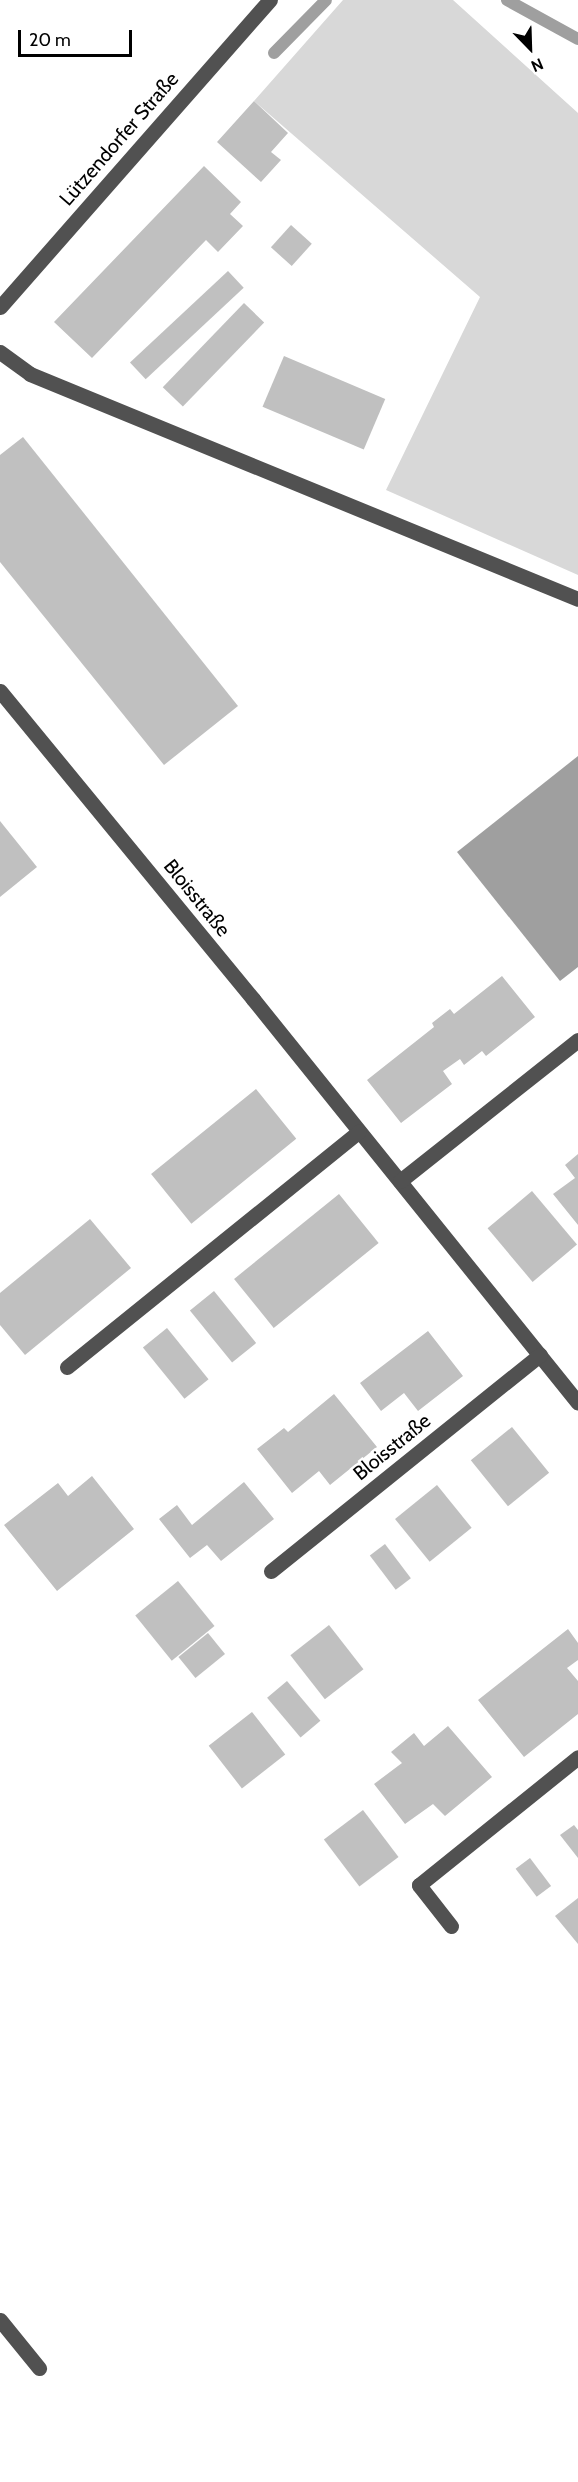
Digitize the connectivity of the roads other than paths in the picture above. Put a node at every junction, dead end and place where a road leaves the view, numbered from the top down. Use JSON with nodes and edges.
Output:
{"nodes":[{"id":1,"x":266,"y":2,"type":"edge"},
{"id":2,"x":0,"y":306,"type":"edge"},
{"id":3,"x":0,"y":352,"type":"edge"},
{"id":4,"x":578,"y":599,"type":"edge"},
{"id":5,"x":0,"y":691,"type":"edge"},
{"id":6,"x":578,"y":1040,"type":"edge"},
{"id":7,"x":359,"y":1131,"type":"junction"},
{"id":8,"x":400,"y":1182,"type":"junction"},
{"id":9,"x":540,"y":1355,"type":"junction"},
{"id":10,"x":67,"y":1367,"type":"dead end"},
{"id":11,"x":578,"y":1403,"type":"edge"},
{"id":12,"x":271,"y":1571,"type":"dead end"},
{"id":13,"x":578,"y":1757,"type":"edge"},
{"id":14,"x":451,"y":1926,"type":"dead end"},
{"id":15,"x":0,"y":2320,"type":"edge"},
{"id":16,"x":39,"y":2368,"type":"dead end"}],
"edges":[{"from":1,"to":2,"type":"street","name":"Lützendorfer Straße"},
{"from":3,"to":4,"type":"street"},
{"from":5,"to":7,"type":"street","name":"Bloisstraße"},
{"from":6,"to":8,"type":"street"},
{"from":7,"to":8,"type":"street","name":"Bloisstraße"},
{"from":7,"to":10,"type":"street"},
{"from":8,"to":9,"type":"street","name":"Bloisstraße"},
{"from":9,"to":11,"type":"street","name":"Bloisstraße"},
{"from":9,"to":12,"type":"street","name":"Bloisstraße"},
{"from":13,"to":14,"type":"street"},
{"from":15,"to":16,"type":"street"}]}
